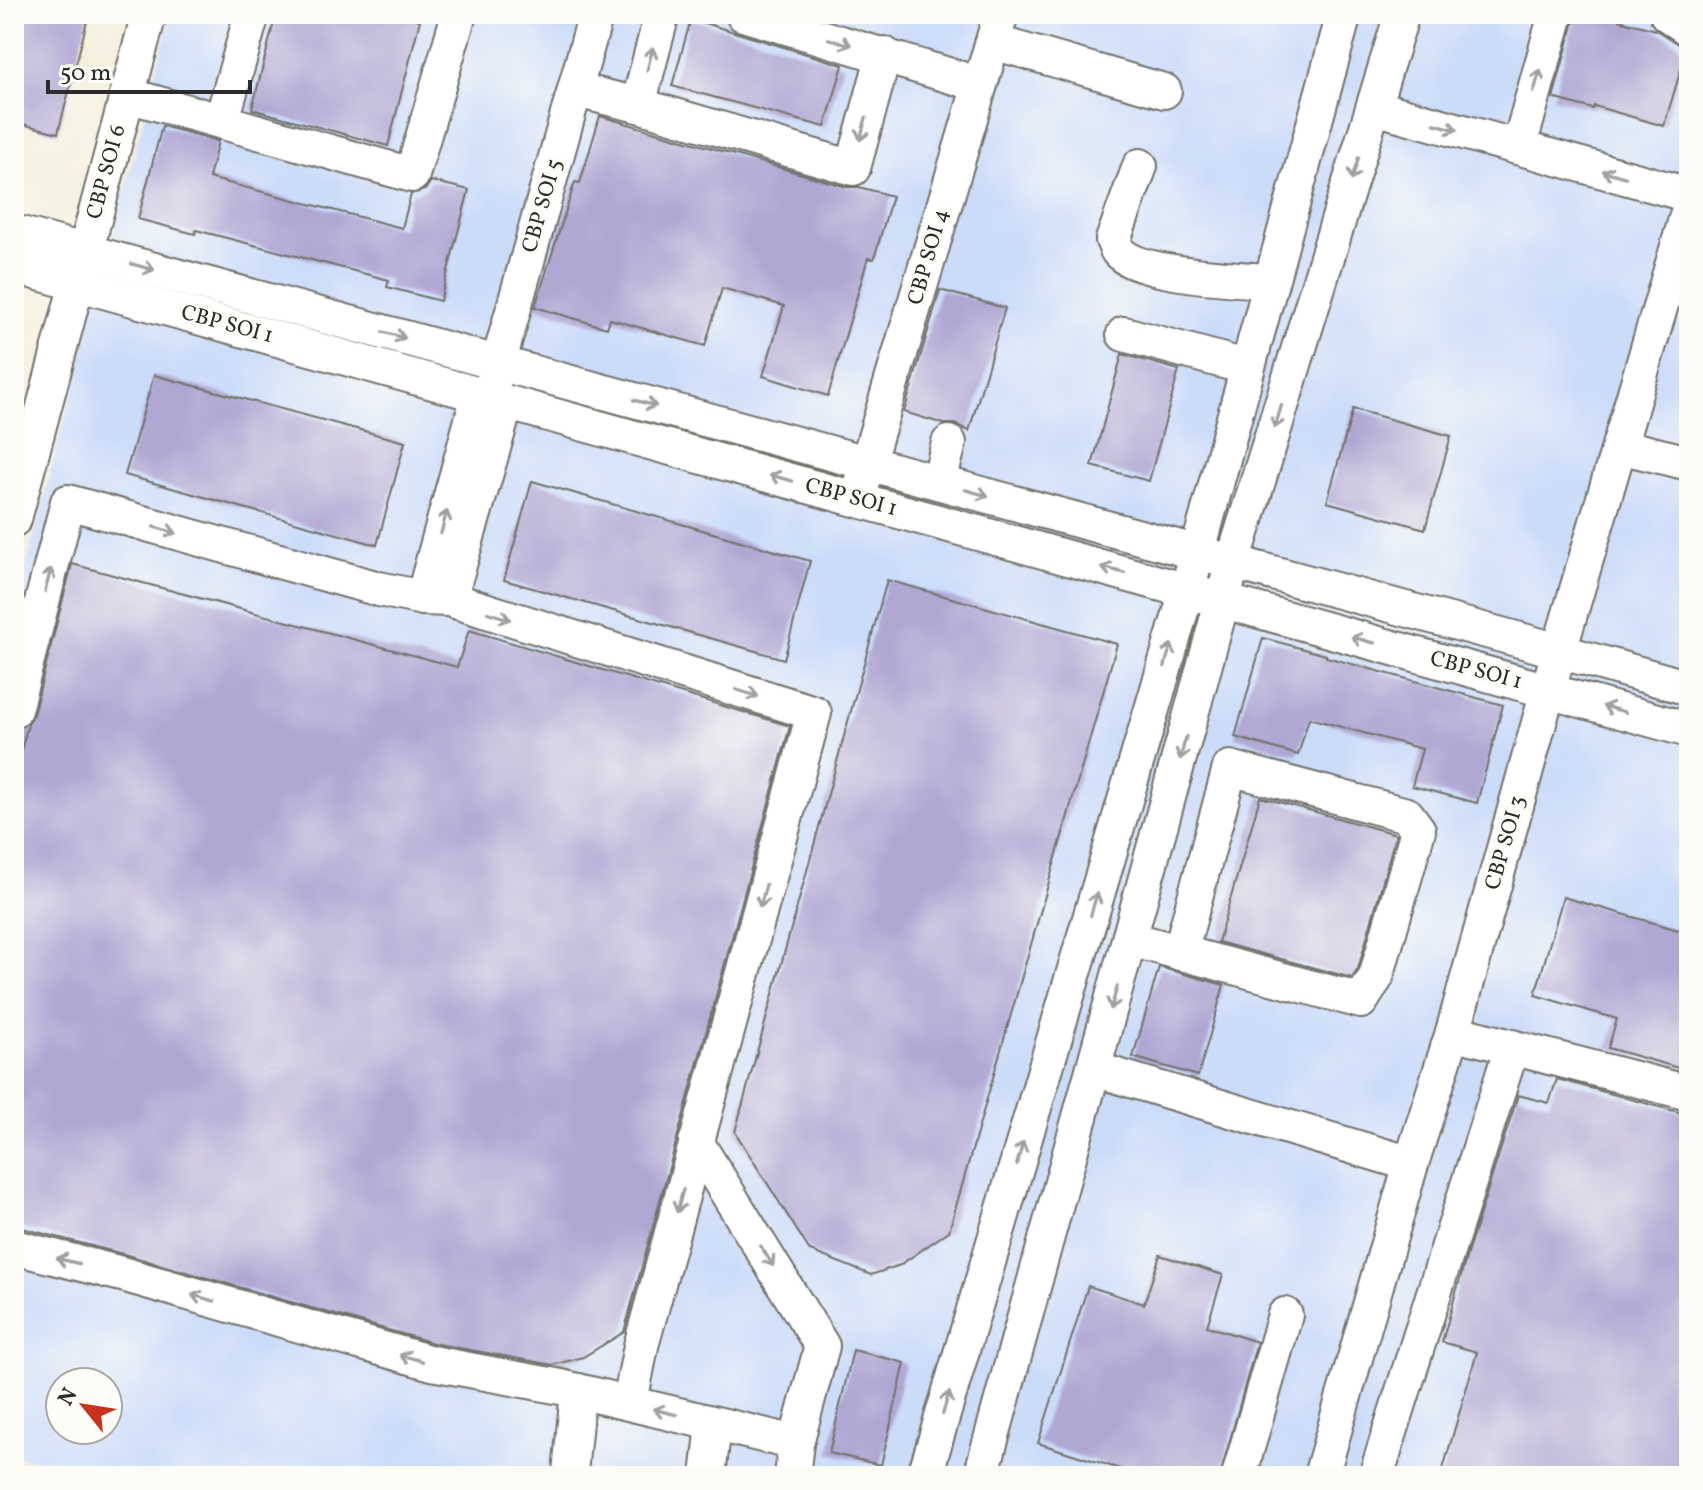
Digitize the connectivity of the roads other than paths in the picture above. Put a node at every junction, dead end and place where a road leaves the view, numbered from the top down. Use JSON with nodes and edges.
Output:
{"nodes":[{"id":1,"x":149,"y":14,"type":"edge"},
{"id":2,"x":252,"y":14,"type":"edge"},
{"id":3,"x":596,"y":14,"type":"edge"},
{"id":4,"x":662,"y":14,"type":"edge"},
{"id":5,"x":743,"y":14,"type":"edge"},
{"id":6,"x":1344,"y":14,"type":"edge"},
{"id":7,"x":1402,"y":14,"type":"edge"},
{"id":8,"x":1556,"y":14,"type":"edge"},
{"id":9,"x":1667,"y":14,"type":"edge"},
{"id":10,"x":455,"y":15,"type":"edge"},
{"id":11,"x":997,"y":28,"type":"edge"},
{"id":12,"x":1689,"y":29,"type":"edge"},
{"id":13,"x":884,"y":54,"type":"junction"},
{"id":14,"x":978,"y":84,"type":"junction"},
{"id":15,"x":576,"y":90,"type":"junction"},
{"id":16,"x":1164,"y":91,"type":"dead end"},
{"id":17,"x":127,"y":95,"type":"junction"},
{"id":18,"x":638,"y":105,"type":"junction"},
{"id":19,"x":1374,"y":107,"type":"junction"},
{"id":20,"x":222,"y":120,"type":"junction"},
{"id":21,"x":1519,"y":147,"type":"junction"},
{"id":22,"x":1140,"y":166,"type":"dead end"},
{"id":23,"x":1689,"y":195,"type":"edge"},
{"id":24,"x":1689,"y":209,"type":"edge"},
{"id":25,"x":14,"y":232,"type":"edge"},
{"id":26,"x":14,"y":266,"type":"edge"},
{"id":27,"x":82,"y":268,"type":"junction"},
{"id":28,"x":1270,"y":281,"type":"junction"},
{"id":29,"x":1124,"y":334,"type":"dead end"},
{"id":30,"x":499,"y":363,"type":"junction"},
{"id":31,"x":1246,"y":367,"type":"junction"},
{"id":32,"x":489,"y":397,"type":"junction"},
{"id":33,"x":949,"y":443,"type":"dead end"},
{"id":34,"x":1619,"y":446,"type":"junction"},
{"id":35,"x":867,"y":463,"type":"junction"},
{"id":36,"x":1689,"y":463,"type":"edge"},
{"id":37,"x":939,"y":482,"type":"junction"},
{"id":38,"x":858,"y":500,"type":"junction"},
{"id":39,"x":14,"y":519,"type":"edge"},
{"id":40,"x":1196,"y":552,"type":"junction"},
{"id":41,"x":1233,"y":562,"type":"junction"},
{"id":42,"x":1187,"y":591,"type":"junction"},
{"id":43,"x":436,"y":598,"type":"junction"},
{"id":44,"x":1224,"y":601,"type":"junction"},
{"id":45,"x":1559,"y":651,"type":"junction"},
{"id":46,"x":1689,"y":688,"type":"edge"},
{"id":47,"x":1548,"y":691,"type":"junction"},
{"id":48,"x":14,"y":710,"type":"edge"},
{"id":49,"x":1689,"y":730,"type":"edge"},
{"id":50,"x":1130,"y":939,"type":"junction"},
{"id":51,"x":1180,"y":953,"type":"junction"},
{"id":52,"x":1453,"y":1032,"type":"junction"},
{"id":53,"x":1512,"y":1047,"type":"junction"},
{"id":54,"x":1094,"y":1069,"type":"junction"},
{"id":55,"x":1689,"y":1093,"type":"edge"},
{"id":56,"x":696,"y":1142,"type":"junction"},
{"id":57,"x":1411,"y":1164,"type":"junction"},
{"id":58,"x":14,"y":1247,"type":"edge"},
{"id":59,"x":1285,"y":1315,"type":"dead end"},
{"id":60,"x":578,"y":1391,"type":"junction"},
{"id":61,"x":630,"y":1403,"type":"junction"},
{"id":62,"x":714,"y":1425,"type":"junction"},
{"id":63,"x":794,"y":1460,"type":"edge"},
{"id":64,"x":924,"y":1471,"type":"edge"},
{"id":65,"x":985,"y":1471,"type":"edge"},
{"id":66,"x":570,"y":1473,"type":"dead end"},
{"id":67,"x":708,"y":1476,"type":"edge"},
{"id":68,"x":1239,"y":1476,"type":"edge"},
{"id":69,"x":1321,"y":1476,"type":"edge"},
{"id":70,"x":1376,"y":1476,"type":"edge"}],
"edges":[{"from":1,"to":17,"type":"street","name":"CBP SOI 6"},
{"from":2,"to":20,"type":"street"},
{"from":3,"to":15,"type":"street","name":"CBP SOI 5"},
{"from":18,"to":4,"type":"street","one_way":true},
{"from":5,"to":13,"type":"street","one_way":true},
{"from":6,"to":28,"type":"street"},
{"from":7,"to":19,"type":"street"},
{"from":21,"to":8,"type":"street","one_way":true},
{"from":9,"to":12,"type":"street"},
{"from":10,"to":20,"type":"street"},
{"from":11,"to":14,"type":"street","name":"CBP SOI 4"},
{"from":11,"to":16,"type":"street"},
{"from":13,"to":14,"type":"street"},
{"from":13,"to":18,"type":"street","one_way":true},
{"from":14,"to":35,"type":"street","name":"CBP SOI 4"},
{"from":15,"to":18,"type":"street"},
{"from":15,"to":30,"type":"street","name":"CBP SOI 5"},
{"from":17,"to":20,"type":"street"},
{"from":17,"to":27,"type":"street","name":"CBP SOI 6"},
{"from":19,"to":21,"type":"street","one_way":true},
{"from":19,"to":41,"type":"street","one_way":true},
{"from":23,"to":21,"type":"street","one_way":true},
{"from":22,"to":28,"type":"street"},
{"from":24,"to":34,"type":"street","name":"CBP SOI 3"},
{"from":25,"to":27,"type":"street","name":"CBP SOI 1"},
{"from":26,"to":27,"type":"street","name":"CBP SOI 1"},
{"from":27,"to":30,"type":"street","name":"CBP SOI 1","one_way":true},
{"from":27,"to":32,"type":"street","name":"CBP SOI 1"},
{"from":27,"to":39,"type":"street","name":"CBP SOI 6"},
{"from":28,"to":31,"type":"street"},
{"from":29,"to":31,"type":"street"},
{"from":30,"to":32,"type":"street","name":"CBP SOI 5"},
{"from":30,"to":35,"type":"street","name":"CBP SOI 1","one_way":true},
{"from":31,"to":40,"type":"street"},
{"from":38,"to":32,"type":"street","name":"CBP SOI 1","one_way":true},
{"from":32,"to":43,"type":"street","name":"CBP SOI 5"},
{"from":33,"to":37,"type":"street"},
{"from":34,"to":36,"type":"street"},
{"from":34,"to":45,"type":"street","name":"CBP SOI 3"},
{"from":35,"to":37,"type":"street","name":"CBP SOI 1"},
{"from":35,"to":38,"type":"street","name":"CBP SOI 4"},
{"from":37,"to":40,"type":"street","name":"CBP SOI 1","one_way":true},
{"from":42,"to":38,"type":"street","name":"CBP SOI 1","one_way":true},
{"from":40,"to":41,"type":"street","name":"CBP SOI 1"},
{"from":40,"to":42,"type":"street"},
{"from":41,"to":44,"type":"street"},
{"from":41,"to":45,"type":"street","name":"CBP SOI 1"},
{"from":42,"to":44,"type":"street","name":"CBP SOI 1"},
{"from":64,"to":42,"type":"street","one_way":true},
{"from":48,"to":43,"type":"street","one_way":true},
{"from":43,"to":56,"type":"street","one_way":true},
{"from":47,"to":44,"type":"street","name":"CBP SOI 1","one_way":true},
{"from":44,"to":50,"type":"street","one_way":true},
{"from":45,"to":46,"type":"street","name":"CBP SOI 1"},
{"from":45,"to":47,"type":"street","name":"CBP SOI 3"},
{"from":49,"to":47,"type":"street","name":"CBP SOI 1","one_way":true},
{"from":47,"to":52,"type":"street","name":"CBP SOI 3"},
{"from":50,"to":51,"type":"street"},
{"from":50,"to":54,"type":"street","one_way":true},
{"from":51,"to":51,"type":"street"},
{"from":52,"to":53,"type":"street"},
{"from":52,"to":57,"type":"street","name":"CBP SOI 3"},
{"from":53,"to":55,"type":"street"},
{"from":53,"to":70,"type":"street"},
{"from":54,"to":57,"type":"street"},
{"from":54,"to":65,"type":"street"},
{"from":56,"to":61,"type":"street","one_way":true},
{"from":56,"to":63,"type":"street","one_way":true},
{"from":57,"to":69,"type":"street","name":"CBP SOI 3"},
{"from":60,"to":58,"type":"street","one_way":true},
{"from":59,"to":68,"type":"street"},
{"from":60,"to":61,"type":"street"},
{"from":60,"to":66,"type":"street"},
{"from":62,"to":61,"type":"street","one_way":true},
{"from":62,"to":63,"type":"street"},
{"from":62,"to":67,"type":"street"},
{"from":64,"to":65,"type":"street"}]}
